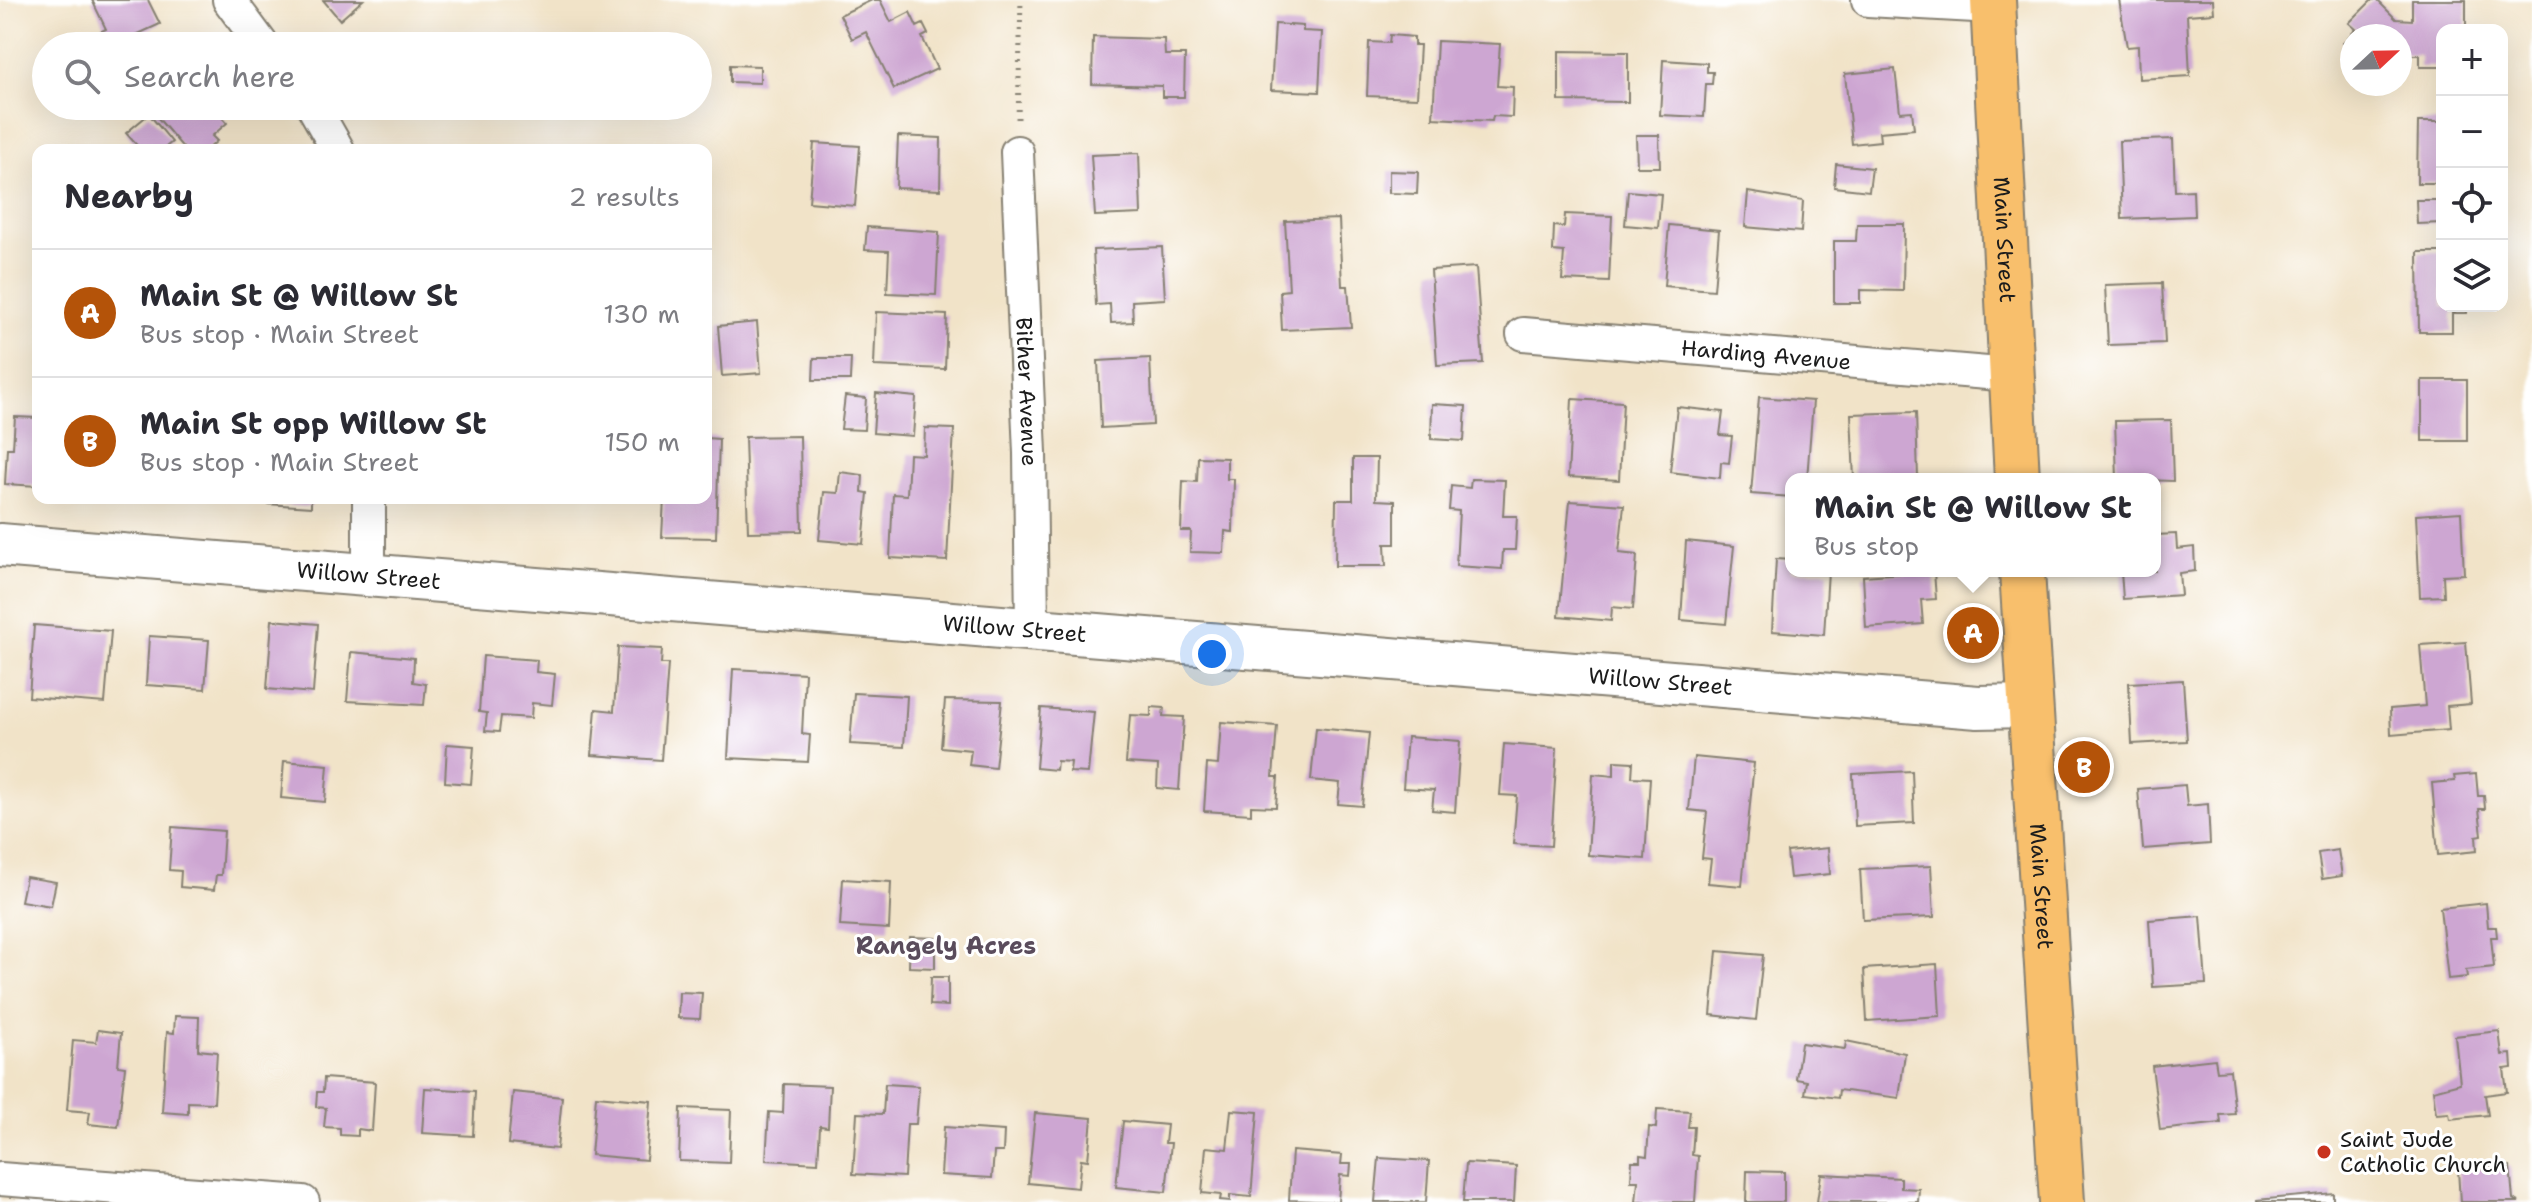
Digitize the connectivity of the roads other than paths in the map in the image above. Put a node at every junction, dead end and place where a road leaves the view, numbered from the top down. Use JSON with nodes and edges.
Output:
{"nodes":[{"id":1,"x":229,"y":0,"type":"edge"},
{"id":2,"x":1868,"y":0,"type":"edge"},
{"id":3,"x":1993,"y":4,"type":"edge"},
{"id":4,"x":253,"y":32,"type":"edge"},
{"id":5,"x":321,"y":120,"type":"edge"},
{"id":6,"x":335,"y":144,"type":"edge"},
{"id":7,"x":1017,"y":152,"type":"road end"},
{"id":8,"x":1523,"y":334,"type":"dead end"},
{"id":9,"x":2011,"y":375,"type":"junction"},
{"id":10,"x":2017,"y":473,"type":"edge"},
{"id":11,"x":369,"y":504,"type":"edge"},
{"id":12,"x":0,"y":545,"type":"edge"},
{"id":13,"x":369,"y":575,"type":"junction"},
{"id":14,"x":2022,"y":577,"type":"edge"},
{"id":15,"x":1032,"y":630,"type":"junction"},
{"id":16,"x":2029,"y":706,"type":"junction"},
{"id":17,"x":0,"y":1179,"type":"edge"},
{"id":18,"x":303,"y":1202,"type":"edge"},
{"id":19,"x":2062,"y":1202,"type":"edge"}],
"edges":[{"from":1,"to":4,"type":"street"},
{"from":2,"to":3,"type":"street"},
{"from":3,"to":9,"type":"main road","name":"Main Street"},
{"from":5,"to":6,"type":"street"},
{"from":7,"to":15,"type":"street","name":"Bither Avenue"},
{"from":8,"to":9,"type":"street","name":"Harding Avenue"},
{"from":9,"to":10,"type":"main road","name":"Main Street"},
{"from":11,"to":13,"type":"street"},
{"from":12,"to":13,"type":"street","name":"Willow Street"},
{"from":13,"to":15,"type":"street","name":"Willow Street"},
{"from":14,"to":16,"type":"main road","name":"Main Street"},
{"from":15,"to":16,"type":"street","name":"Willow Street"},
{"from":16,"to":19,"type":"main road","name":"Main Street"},
{"from":17,"to":18,"type":"street"}]}
